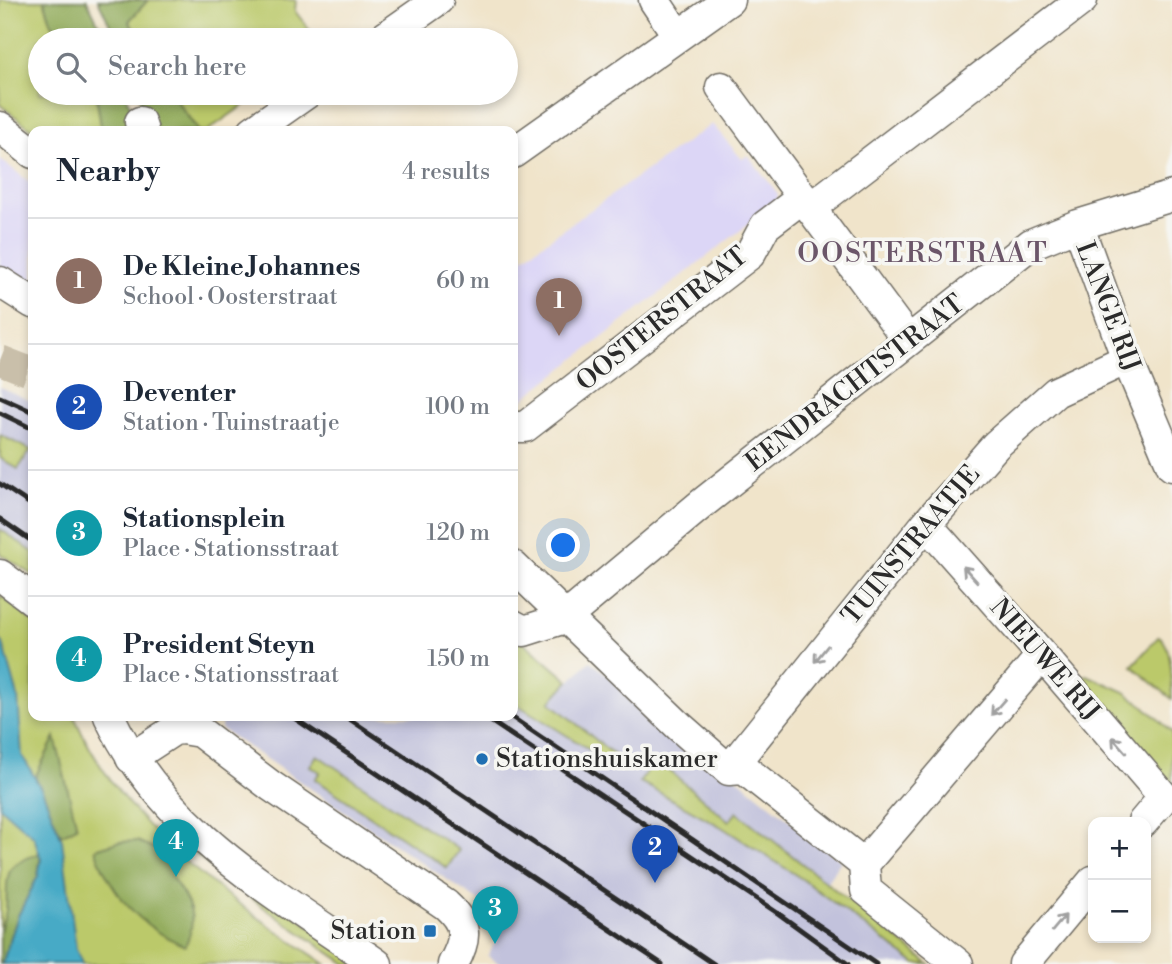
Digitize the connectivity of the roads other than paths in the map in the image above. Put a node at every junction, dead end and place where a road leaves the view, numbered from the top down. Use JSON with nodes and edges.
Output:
{"nodes":[{"id":1,"x":438,"y":0,"type":"edge"},
{"id":2,"x":654,"y":0,"type":"edge"},
{"id":3,"x":729,"y":0,"type":"edge"},
{"id":4,"x":1082,"y":0,"type":"edge"},
{"id":5,"x":398,"y":28,"type":"edge"},
{"id":6,"x":678,"y":36,"type":"junction"},
{"id":7,"x":721,"y":87,"type":"dead end"},
{"id":8,"x":290,"y":105,"type":"edge"},
{"id":9,"x":260,"y":126,"type":"edge"},
{"id":10,"x":0,"y":127,"type":"edge"},
{"id":11,"x":28,"y":149,"type":"edge"},
{"id":12,"x":518,"y":149,"type":"edge"},
{"id":13,"x":1172,"y":196,"type":"edge"},
{"id":14,"x":806,"y":203,"type":"junction"},
{"id":15,"x":1078,"y":225,"type":"junction"},
{"id":16,"x":0,"y":282,"type":"edge"},
{"id":17,"x":28,"y":300,"type":"edge"},
{"id":18,"x":908,"y":340,"type":"junction"},
{"id":19,"x":1127,"y":359,"type":"junction"},
{"id":20,"x":518,"y":428,"type":"edge"},
{"id":21,"x":1172,"y":466,"type":"edge"},
{"id":22,"x":926,"y":524,"type":"junction"},
{"id":23,"x":518,"y":571,"type":"edge"},
{"id":24,"x":0,"y":575,"type":"edge"},
{"id":25,"x":28,"y":596,"type":"edge"},
{"id":26,"x":565,"y":618,"type":"junction"},
{"id":27,"x":518,"y":628,"type":"edge"},
{"id":28,"x":1042,"y":655,"type":"junction"},
{"id":29,"x":111,"y":721,"type":"edge"},
{"id":30,"x":131,"y":758,"type":"junction"},
{"id":31,"x":729,"y":770,"type":"junction"},
{"id":32,"x":1147,"y":817,"type":"edge"},
{"id":33,"x":864,"y":864,"type":"junction"},
{"id":34,"x":1088,"y":887,"type":"edge"},
{"id":35,"x":377,"y":964,"type":"edge"},
{"id":36,"x":453,"y":964,"type":"edge"},
{"id":37,"x":958,"y":964,"type":"edge"},
{"id":38,"x":1024,"y":964,"type":"edge"}],
"edges":[{"from":1,"to":5,"type":"street"},
{"from":2,"to":6,"type":"street"},
{"from":3,"to":6,"type":"street"},
{"from":4,"to":14,"type":"street","name":"OOSTERSTRAAT"},
{"from":6,"to":12,"type":"street"},
{"from":7,"to":14,"type":"street"},
{"from":8,"to":9,"type":"street"},
{"from":10,"to":11,"type":"street"},
{"from":13,"to":15,"type":"street","name":"EENDRACHTSTRAAT"},
{"from":14,"to":18,"type":"street"},
{"from":14,"to":20,"type":"street","name":"OOSTERSTRAAT"},
{"from":15,"to":18,"type":"street","name":"EENDRACHTSTRAAT"},
{"from":15,"to":19,"type":"street","name":"LANGE RIJ"},
{"from":16,"to":17,"type":"street"},
{"from":18,"to":26,"type":"street","name":"EENDRACHTSTRAAT"},
{"from":19,"to":21,"type":"street","name":"LANGE RIJ"},
{"from":19,"to":22,"type":"street","name":"TUINSTRAATJE"},
{"from":28,"to":22,"type":"street","name":"NIEUWE RIJ","one_way":true},
{"from":22,"to":31,"type":"street","name":"TUINSTRAATJE","one_way":true},
{"from":23,"to":26,"type":"street"},
{"from":24,"to":25,"type":"street"},
{"from":26,"to":27,"type":"street"},
{"from":26,"to":31,"type":"street"},
{"from":32,"to":28,"type":"street","name":"NIEUWE RIJ","one_way":true},
{"from":28,"to":33,"type":"street","one_way":true},
{"from":29,"to":30,"type":"street"},
{"from":30,"to":35,"type":"street"},
{"from":30,"to":36,"type":"street"},
{"from":31,"to":33,"type":"street"},
{"from":33,"to":37,"type":"street"},
{"from":38,"to":34,"type":"street","one_way":true}]}
